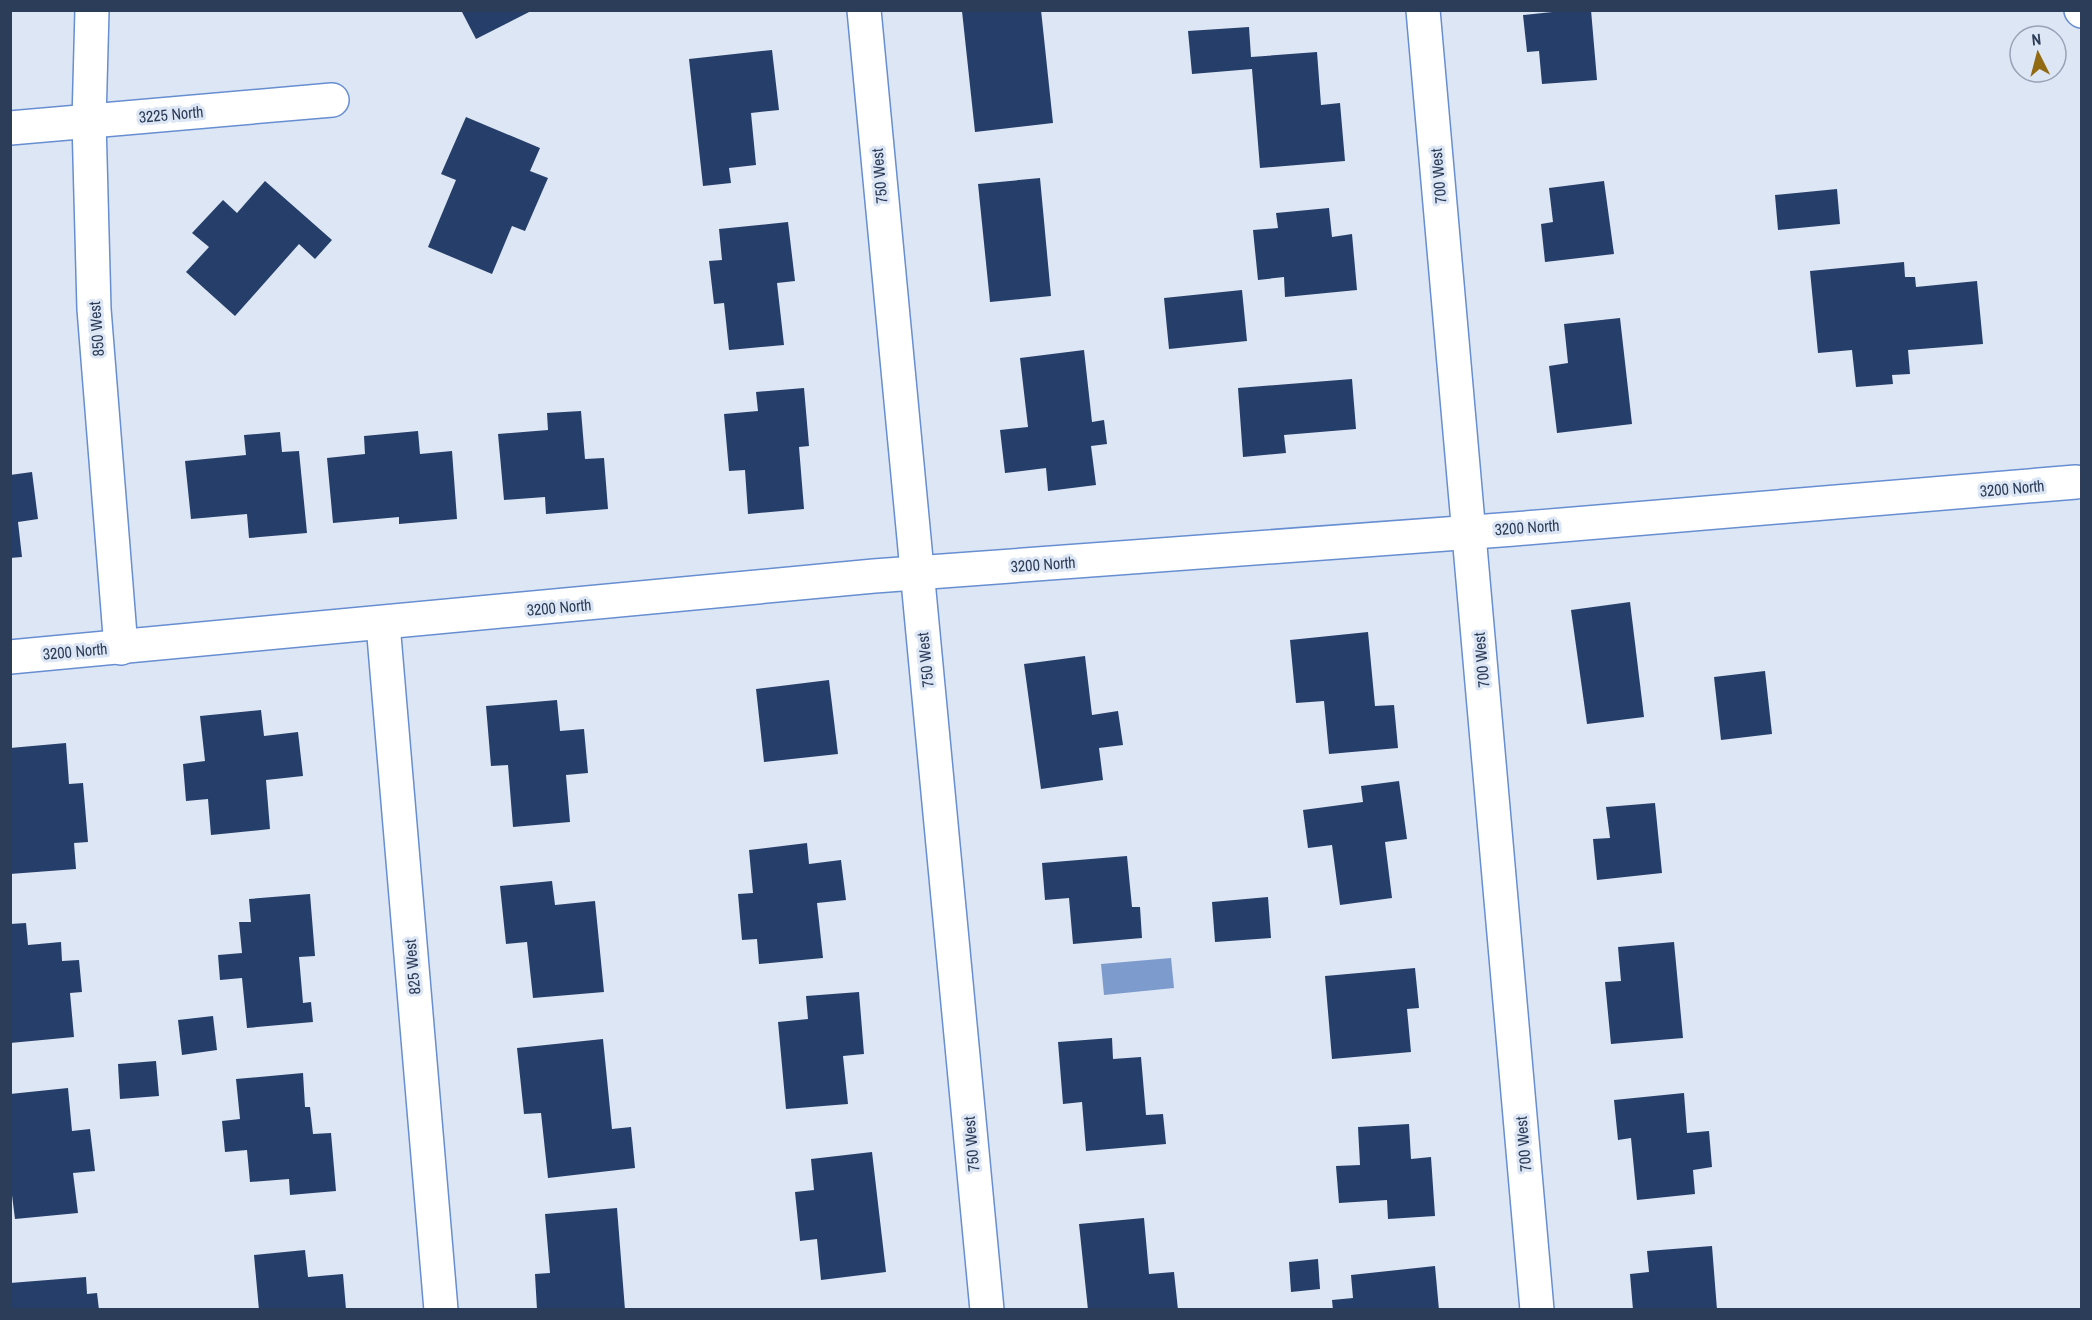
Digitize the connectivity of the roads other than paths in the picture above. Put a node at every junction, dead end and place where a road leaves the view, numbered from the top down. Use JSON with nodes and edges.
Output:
{"nodes":[{"id":1,"x":92,"y":10,"type":"edge"},
{"id":2,"x":864,"y":10,"type":"edge"},
{"id":3,"x":1423,"y":10,"type":"edge"},
{"id":4,"x":332,"y":100,"type":"dead end"},
{"id":5,"x":89,"y":121,"type":"junction"},
{"id":6,"x":10,"y":128,"type":"edge"},
{"id":7,"x":2076,"y":482,"type":"dead end"},
{"id":8,"x":1470,"y":531,"type":"junction"},
{"id":9,"x":917,"y":573,"type":"junction"},
{"id":10,"x":382,"y":624,"type":"junction"},
{"id":11,"x":121,"y":648,"type":"junction"},
{"id":12,"x":10,"y":657,"type":"edge"},
{"id":13,"x":441,"y":1310,"type":"edge"},
{"id":14,"x":987,"y":1310,"type":"edge"},
{"id":15,"x":1537,"y":1310,"type":"edge"}],
"edges":[{"from":1,"to":5,"type":"street","name":"850 West"},
{"from":2,"to":9,"type":"street","name":"750 West"},
{"from":3,"to":8,"type":"street","name":"700 West"},
{"from":4,"to":5,"type":"street","name":"3225 North"},
{"from":5,"to":6,"type":"street","name":"3225 North"},
{"from":5,"to":11,"type":"street","name":"850 West"},
{"from":7,"to":8,"type":"street","name":"3200 North"},
{"from":8,"to":9,"type":"street","name":"3200 North"},
{"from":8,"to":15,"type":"street","name":"700 West"},
{"from":9,"to":10,"type":"street","name":"3200 North"},
{"from":9,"to":14,"type":"street","name":"750 West"},
{"from":10,"to":11,"type":"street","name":"3200 North"},
{"from":10,"to":13,"type":"street","name":"825 West"},
{"from":11,"to":12,"type":"street","name":"3200 North"}]}
